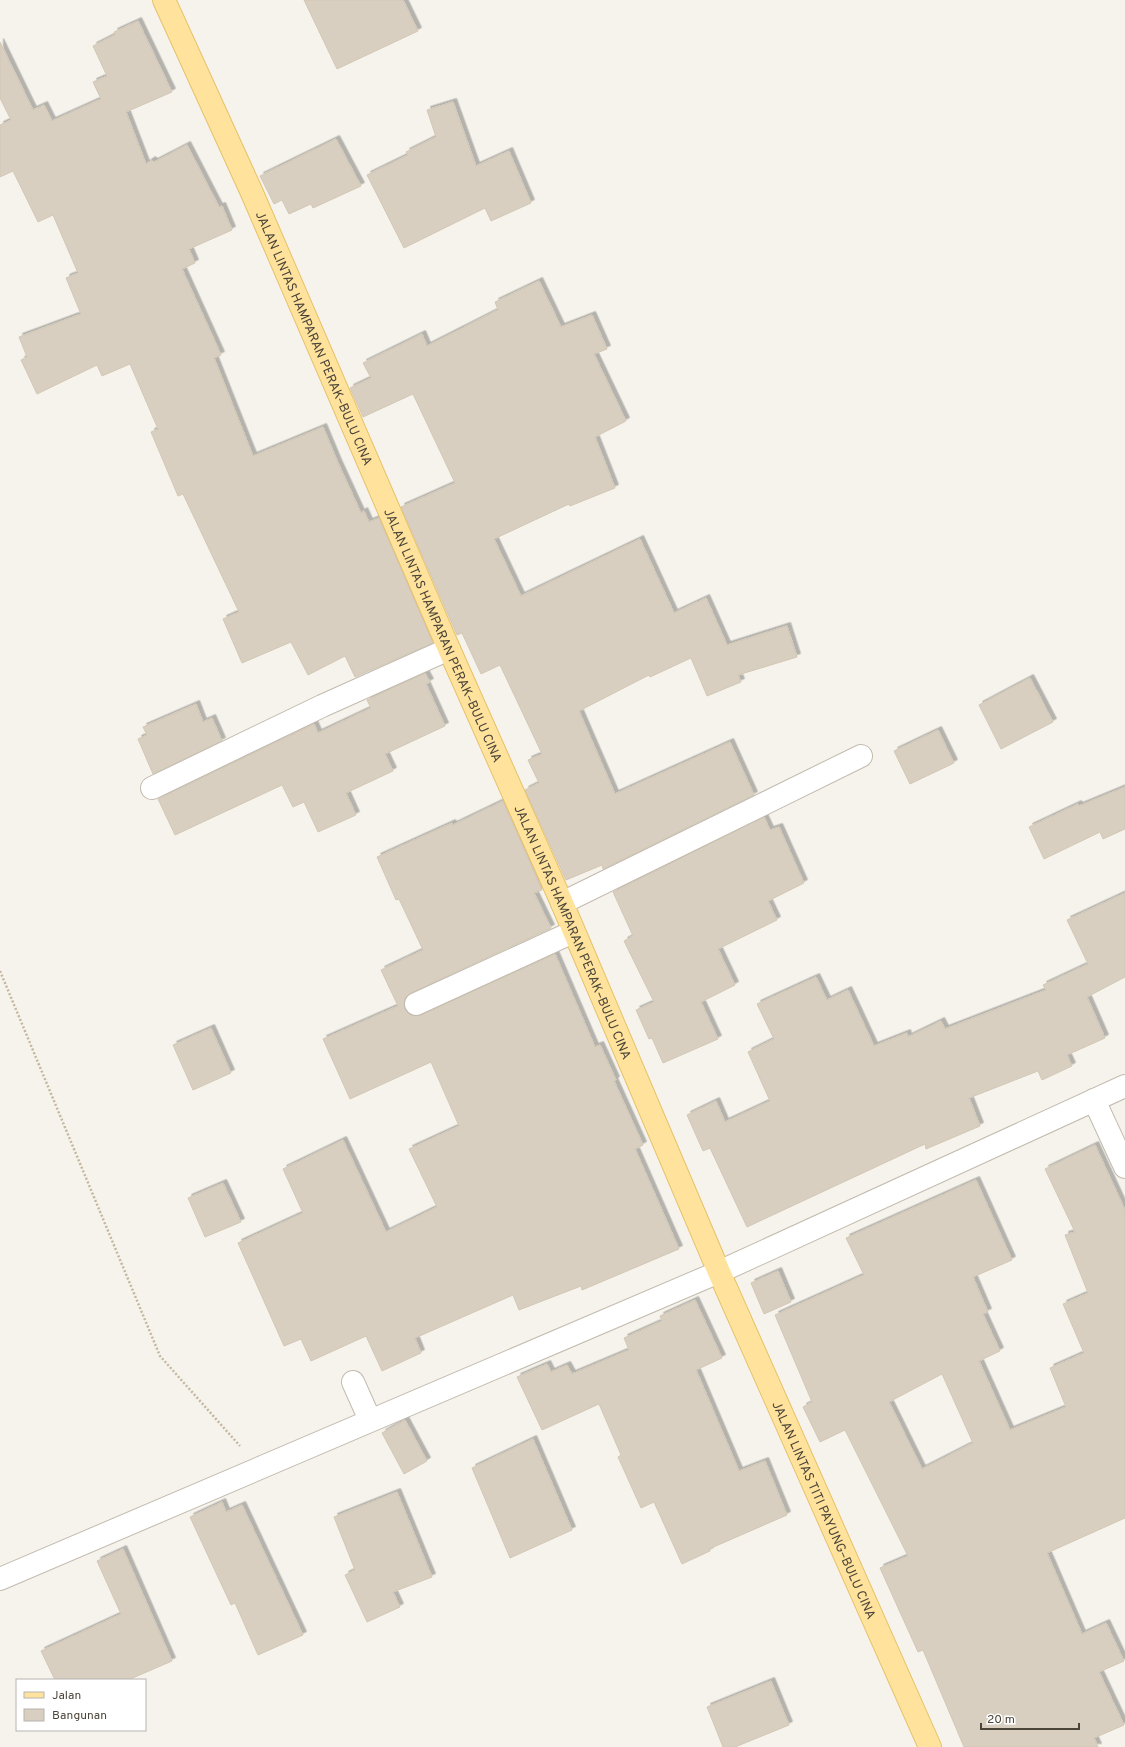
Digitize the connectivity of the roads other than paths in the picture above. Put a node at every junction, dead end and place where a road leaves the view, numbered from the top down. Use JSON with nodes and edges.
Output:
{"nodes":[{"id":1,"x":164,"y":0,"type":"edge"},
{"id":2,"x":449,"y":649,"type":"junction"},
{"id":3,"x":861,"y":756,"type":"dead end"},
{"id":4,"x":152,"y":788,"type":"dead end"},
{"id":5,"x":562,"y":903,"type":"junction"},
{"id":6,"x":573,"y":932,"type":"junction"},
{"id":7,"x":416,"y":1004,"type":"dead end"},
{"id":8,"x":1125,"y":1086,"type":"edge"},
{"id":9,"x":1094,"y":1100,"type":"junction"},
{"id":10,"x":1125,"y":1167,"type":"edge"},
{"id":11,"x":719,"y":1272,"type":"junction"},
{"id":12,"x":354,"y":1382,"type":"dead end"},
{"id":13,"x":370,"y":1420,"type":"junction"},
{"id":14,"x":0,"y":1579,"type":"edge"},
{"id":15,"x":930,"y":1747,"type":"edge"}],
"edges":[{"from":1,"to":2,"type":"main road","name":"JALAN LINTAS HAMPARAN PERAK–BULU CINA"},
{"from":2,"to":4,"type":"street"},
{"from":2,"to":5,"type":"main road","name":"JALAN LINTAS HAMPARAN PERAK–BULU CINA"},
{"from":3,"to":5,"type":"street"},
{"from":5,"to":6,"type":"main road","name":"JALAN LINTAS HAMPARAN PERAK–BULU CINA"},
{"from":6,"to":7,"type":"street"},
{"from":6,"to":11,"type":"main road","name":"JALAN LINTAS HAMPARAN PERAK–BULU CINA"},
{"from":8,"to":9,"type":"street"},
{"from":9,"to":10,"type":"street"},
{"from":9,"to":11,"type":"street"},
{"from":11,"to":13,"type":"street"},
{"from":11,"to":15,"type":"main road","name":"JALAN LINTAS TITI PAYUNG–BULU CINA"},
{"from":12,"to":13,"type":"street"},
{"from":13,"to":14,"type":"street"}]}
